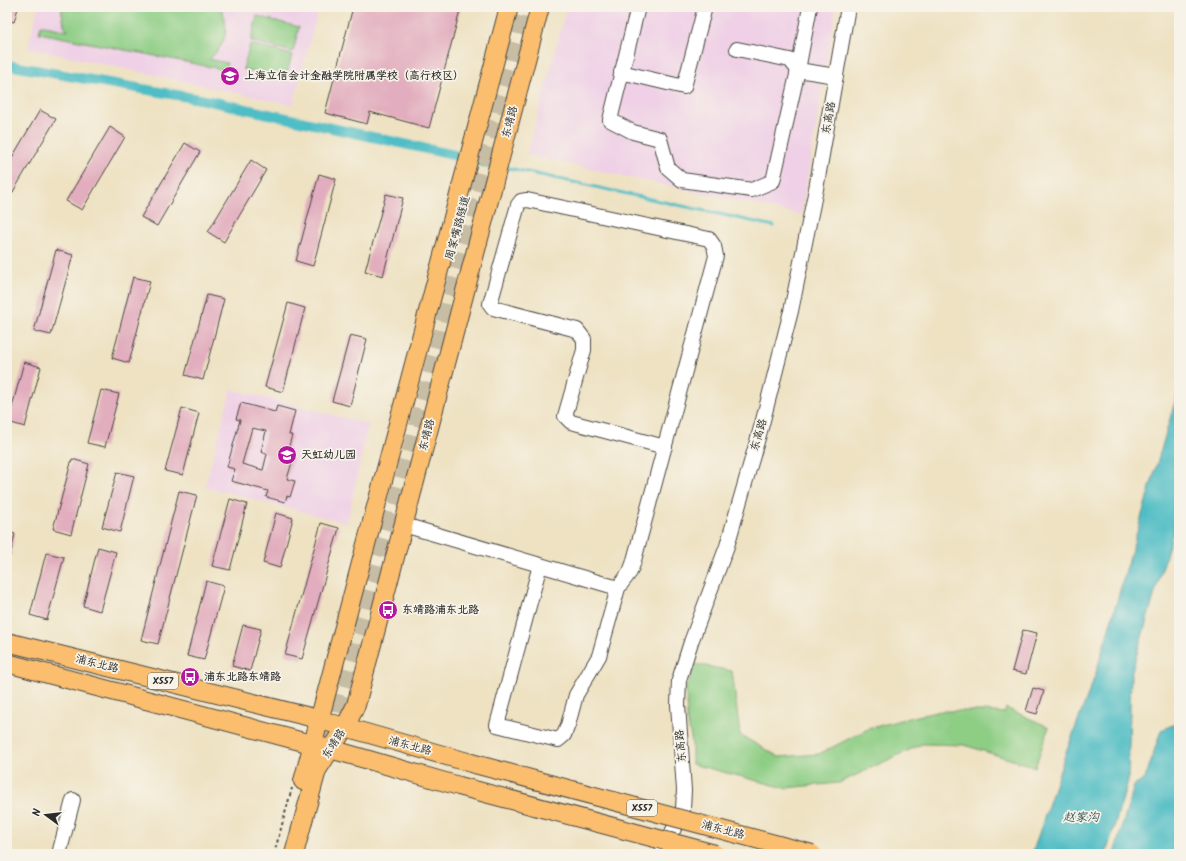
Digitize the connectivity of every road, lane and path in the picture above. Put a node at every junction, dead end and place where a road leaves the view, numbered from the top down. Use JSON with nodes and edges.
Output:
{"nodes":[{"id":1,"x":509,"y":7,"type":"edge"},
{"id":2,"x":513,"y":7,"type":"edge"},
{"id":3,"x":540,"y":7,"type":"edge"},
{"id":4,"x":638,"y":7,"type":"edge"},
{"id":5,"x":705,"y":7,"type":"edge"},
{"id":6,"x":810,"y":7,"type":"edge"},
{"id":7,"x":848,"y":7,"type":"edge"},
{"id":8,"x":737,"y":49,"type":"dead end"},
{"id":9,"x":798,"y":70,"type":"junction"},
{"id":10,"x":621,"y":72,"type":"junction"},
{"id":11,"x":836,"y":76,"type":"junction"},
{"id":12,"x":665,"y":447,"type":"junction"},
{"id":13,"x":400,"y":448,"type":"dead end"},
{"id":14,"x":404,"y":525,"type":"junction"},
{"id":15,"x":540,"y":565,"type":"junction"},
{"id":16,"x":618,"y":588,"type":"junction"},
{"id":17,"x":7,"y":642,"type":"edge"},
{"id":18,"x":7,"y":663,"type":"edge"},
{"id":19,"x":318,"y":720,"type":"junction"},
{"id":20,"x":345,"y":727,"type":"junction"},
{"id":21,"x":321,"y":747,"type":"junction"},
{"id":22,"x":73,"y":800,"type":"dead end"},
{"id":23,"x":59,"y":854,"type":"edge"},
{"id":24,"x":283,"y":854,"type":"edge"},
{"id":25,"x":294,"y":854,"type":"edge"},
{"id":26,"x":662,"y":854,"type":"edge"},
{"id":27,"x":715,"y":854,"type":"edge"},
{"id":28,"x":812,"y":854,"type":"edge"}],
"edges":[{"from":1,"to":19,"type":"main road","name":"东靖路"},
{"from":2,"to":13,"type":"main road","name":"周家嘴路隧道"},
{"from":3,"to":14,"type":"main road","name":"东靖路"},
{"from":4,"to":10,"type":"street"},
{"from":5,"to":10,"type":"street"},
{"from":6,"to":9,"type":"street"},
{"from":7,"to":11,"type":"street","name":"东高路"},
{"from":8,"to":9,"type":"street"},
{"from":9,"to":10,"type":"street"},
{"from":9,"to":11,"type":"street"},
{"from":11,"to":26,"type":"street","name":"东高路"},
{"from":12,"to":12,"type":"street"},
{"from":12,"to":16,"type":"street"},
{"from":14,"to":15,"type":"street"},
{"from":14,"to":20,"type":"main road","name":"东靖路"},
{"from":15,"to":16,"type":"street"},
{"from":15,"to":16,"type":"street"},
{"from":17,"to":19,"type":"main road","name":"浦东北路","number":"X557"},
{"from":18,"to":21,"type":"main road","name":"浦东北路","number":"X557"},
{"from":19,"to":20,"type":"main road","name":"浦东北路"},
{"from":19,"to":21,"type":"main road","name":"东靖路"},
{"from":20,"to":21,"type":"main road","name":"东靖路"},
{"from":20,"to":28,"type":"main road","name":"浦东北路","number":"X557","bridge":true},
{"from":21,"to":24,"type":"main road","name":"东靖路"},
{"from":21,"to":25,"type":"main road","name":"东靖路"},
{"from":21,"to":27,"type":"main road","name":"浦东北路","number":"X557","bridge":true},
{"from":22,"to":23,"type":"street"}]}
